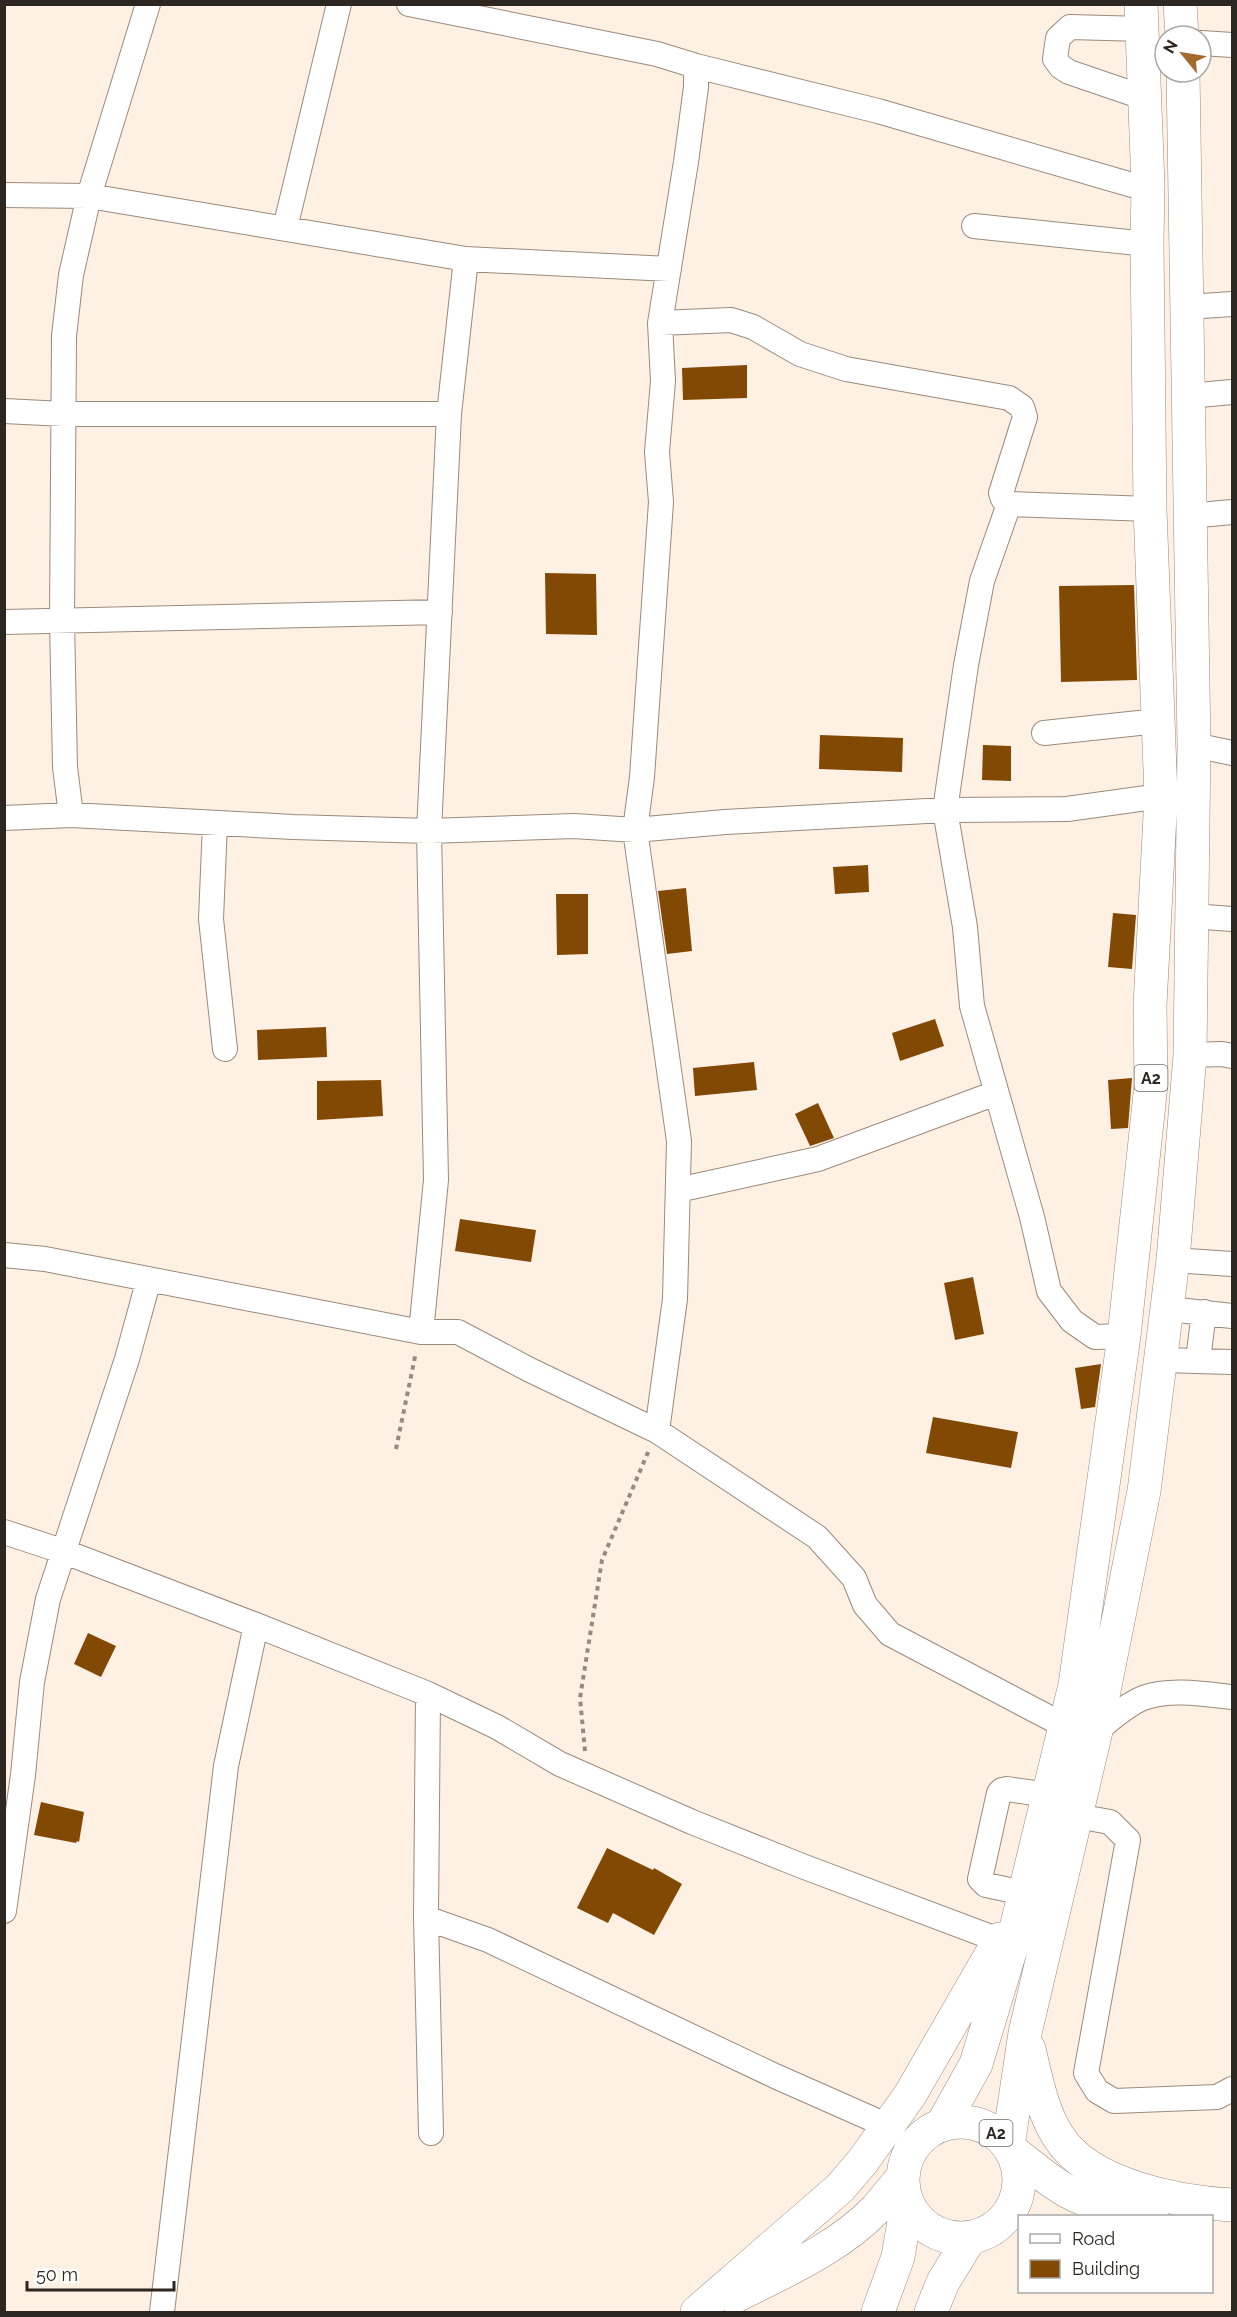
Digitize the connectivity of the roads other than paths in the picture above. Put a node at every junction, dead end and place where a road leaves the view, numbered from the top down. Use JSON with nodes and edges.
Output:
{"nodes":[{"id":1,"x":148,"y":4,"type":"edge"},
{"id":2,"x":339,"y":4,"type":"edge"},
{"id":3,"x":409,"y":4,"type":"edge"},
{"id":4,"x":1180,"y":4,"type":"edge"},
{"id":5,"x":1142,"y":17,"type":"edge"},
{"id":6,"x":1181,"y":24,"type":"edge"},
{"id":7,"x":1213,"y":44,"type":"edge"},
{"id":8,"x":1233,"y":45,"type":"edge"},
{"id":9,"x":696,"y":66,"type":"junction"},
{"id":10,"x":1183,"y":84,"type":"edge"},
{"id":11,"x":1145,"y":98,"type":"junction"},
{"id":12,"x":1148,"y":185,"type":"junction"},
{"id":13,"x":4,"y":195,"type":"edge"},
{"id":14,"x":89,"y":196,"type":"junction"},
{"id":15,"x":974,"y":226,"type":"dead end"},
{"id":16,"x":285,"y":228,"type":"junction"},
{"id":17,"x":1147,"y":244,"type":"junction"},
{"id":18,"x":466,"y":259,"type":"junction"},
{"id":19,"x":669,"y":269,"type":"junction"},
{"id":20,"x":1233,"y":304,"type":"edge"},
{"id":21,"x":1187,"y":307,"type":"junction"},
{"id":22,"x":660,"y":323,"type":"junction"},
{"id":23,"x":1233,"y":392,"type":"edge"},
{"id":24,"x":1188,"y":396,"type":"junction"},
{"id":25,"x":4,"y":411,"type":"edge"},
{"id":26,"x":64,"y":414,"type":"junction"},
{"id":27,"x":449,"y":414,"type":"junction"},
{"id":28,"x":1009,"y":504,"type":"junction"},
{"id":29,"x":1150,"y":509,"type":"junction"},
{"id":30,"x":1233,"y":512,"type":"edge"},
{"id":31,"x":1189,"y":516,"type":"junction"},
{"id":32,"x":440,"y":612,"type":"junction"},
{"id":33,"x":62,"y":621,"type":"junction"},
{"id":34,"x":4,"y":622,"type":"edge"},
{"id":35,"x":1158,"y":721,"type":"junction"},
{"id":36,"x":1044,"y":733,"type":"dead end"},
{"id":37,"x":1194,"y":745,"type":"junction"},
{"id":38,"x":1233,"y":753,"type":"edge"},
{"id":39,"x":1161,"y":795,"type":"junction"},
{"id":40,"x":945,"y":810,"type":"junction"},
{"id":41,"x":71,"y":815,"type":"junction"},
{"id":42,"x":4,"y":818,"type":"edge"},
{"id":43,"x":215,"y":823,"type":"junction"},
{"id":44,"x":635,"y":830,"type":"junction"},
{"id":45,"x":429,"y":831,"type":"junction"},
{"id":46,"x":1191,"y":916,"type":"junction"},
{"id":47,"x":1233,"y":919,"type":"edge"},
{"id":48,"x":225,"y":1049,"type":"dead end"},
{"id":49,"x":1190,"y":1055,"type":"junction"},
{"id":50,"x":1233,"y":1056,"type":"edge"},
{"id":51,"x":996,"y":1093,"type":"junction"},
{"id":52,"x":678,"y":1191,"type":"junction"},
{"id":53,"x":4,"y":1255,"type":"edge"},
{"id":54,"x":1173,"y":1260,"type":"junction"},
{"id":55,"x":1233,"y":1264,"type":"edge"},
{"id":56,"x":149,"y":1279,"type":"junction"},
{"id":57,"x":1169,"y":1309,"type":"junction"},
{"id":58,"x":1204,"y":1312,"type":"junction"},
{"id":59,"x":1233,"y":1316,"type":"edge"},
{"id":60,"x":421,"y":1332,"type":"junction"},
{"id":61,"x":1124,"y":1336,"type":"junction"},
{"id":62,"x":1162,"y":1360,"type":"junction"},
{"id":63,"x":1198,"y":1360,"type":"junction"},
{"id":64,"x":1233,"y":1362,"type":"edge"},
{"id":65,"x":657,"y":1431,"type":"junction"},
{"id":66,"x":4,"y":1532,"type":"edge"},
{"id":67,"x":65,"y":1552,"type":"junction"},
{"id":68,"x":256,"y":1625,"type":"junction"},
{"id":69,"x":428,"y":1694,"type":"junction"},
{"id":70,"x":1233,"y":1697,"type":"edge"},
{"id":71,"x":1065,"y":1726,"type":"junction"},
{"id":72,"x":1096,"y":1731,"type":"junction"},
{"id":73,"x":1048,"y":1795,"type":"junction"},
{"id":74,"x":1077,"y":1816,"type":"junction"},
{"id":75,"x":1023,"y":1897,"type":"junction"},
{"id":76,"x":4,"y":1911,"type":"edge"},
{"id":77,"x":426,"y":1918,"type":"junction"},
{"id":78,"x":1006,"y":1942,"type":"junction"},
{"id":79,"x":1025,"y":2033,"type":"junction"},
{"id":80,"x":1233,"y":2090,"type":"edge"},
{"id":81,"x":942,"y":2125,"type":"junction"},
{"id":82,"x":888,"y":2126,"type":"junction"},
{"id":83,"x":431,"y":2133,"type":"dead end"},
{"id":84,"x":1010,"y":2149,"type":"junction"},
{"id":85,"x":904,"y":2190,"type":"junction"},
{"id":86,"x":1199,"y":2203,"type":"junction"},
{"id":87,"x":1233,"y":2205,"type":"edge"},
{"id":88,"x":970,"y":2238,"type":"junction"},
{"id":89,"x":162,"y":2313,"type":"edge"},
{"id":90,"x":697,"y":2313,"type":"edge"},
{"id":91,"x":703,"y":2313,"type":"edge"},
{"id":92,"x":878,"y":2313,"type":"edge"},
{"id":93,"x":931,"y":2313,"type":"edge"}],
"edges":[{"from":1,"to":14,"type":"street"},
{"from":2,"to":16,"type":"street"},
{"from":3,"to":9,"type":"street"},
{"from":4,"to":6,"type":"highway"},
{"from":5,"to":11,"type":"highway","number":"A2"},
{"from":5,"to":11,"type":"street"},
{"from":7,"to":8,"type":"street"},
{"from":9,"to":12,"type":"street"},
{"from":9,"to":19,"type":"street"},
{"from":10,"to":21,"type":"highway","number":"A2"},
{"from":11,"to":12,"type":"highway","number":"A2"},
{"from":12,"to":17,"type":"highway","number":"A2"},
{"from":13,"to":14,"type":"street"},
{"from":14,"to":16,"type":"street"},
{"from":14,"to":26,"type":"street"},
{"from":15,"to":17,"type":"street"},
{"from":16,"to":18,"type":"street"},
{"from":17,"to":29,"type":"highway","number":"A2"},
{"from":18,"to":19,"type":"street"},
{"from":18,"to":27,"type":"street"},
{"from":19,"to":22,"type":"street"},
{"from":20,"to":21,"type":"street"},
{"from":21,"to":24,"type":"highway","number":"A2"},
{"from":22,"to":28,"type":"street"},
{"from":22,"to":44,"type":"street"},
{"from":23,"to":24,"type":"street"},
{"from":24,"to":31,"type":"highway","number":"A2"},
{"from":25,"to":26,"type":"street"},
{"from":26,"to":27,"type":"street"},
{"from":26,"to":33,"type":"street"},
{"from":27,"to":32,"type":"street"},
{"from":28,"to":29,"type":"street"},
{"from":28,"to":40,"type":"street"},
{"from":29,"to":35,"type":"highway","number":"A2"},
{"from":30,"to":31,"type":"street"},
{"from":31,"to":37,"type":"highway","number":"A2"},
{"from":32,"to":33,"type":"street"},
{"from":32,"to":45,"type":"street"},
{"from":33,"to":34,"type":"street"},
{"from":33,"to":41,"type":"street"},
{"from":35,"to":36,"type":"street"},
{"from":35,"to":39,"type":"highway","number":"A2"},
{"from":37,"to":38,"type":"street"},
{"from":37,"to":46,"type":"highway","number":"A2"},
{"from":39,"to":40,"type":"street"},
{"from":39,"to":61,"type":"highway","number":"A2"},
{"from":40,"to":44,"type":"street"},
{"from":40,"to":51,"type":"street"},
{"from":41,"to":42,"type":"street"},
{"from":41,"to":43,"type":"street"},
{"from":43,"to":45,"type":"street"},
{"from":43,"to":48,"type":"street"},
{"from":44,"to":45,"type":"street"},
{"from":44,"to":52,"type":"street"},
{"from":45,"to":60,"type":"street"},
{"from":46,"to":47,"type":"street"},
{"from":46,"to":49,"type":"highway","number":"A2"},
{"from":49,"to":50,"type":"street"},
{"from":49,"to":54,"type":"highway","number":"A2"},
{"from":51,"to":52,"type":"street"},
{"from":51,"to":61,"type":"street"},
{"from":52,"to":65,"type":"street"},
{"from":53,"to":56,"type":"street"},
{"from":54,"to":55,"type":"street"},
{"from":54,"to":57,"type":"highway","number":"A2"},
{"from":56,"to":60,"type":"street"},
{"from":56,"to":67,"type":"street"},
{"from":57,"to":58,"type":"street"},
{"from":57,"to":62,"type":"highway","number":"A2"},
{"from":58,"to":59,"type":"street"},
{"from":58,"to":63,"type":"street"},
{"from":60,"to":65,"type":"street"},
{"from":61,"to":71,"type":"highway","number":"A2"},
{"from":62,"to":63,"type":"street"},
{"from":62,"to":72,"type":"highway","number":"A2"},
{"from":63,"to":64,"type":"street"},
{"from":65,"to":71,"type":"street"},
{"from":66,"to":67,"type":"street"},
{"from":67,"to":68,"type":"street"},
{"from":67,"to":76,"type":"street"},
{"from":68,"to":69,"type":"street"},
{"from":68,"to":89,"type":"street"},
{"from":69,"to":77,"type":"street"},
{"from":69,"to":78,"type":"street"},
{"from":70,"to":72,"type":"street"},
{"from":71,"to":73,"type":"highway","number":"A2"},
{"from":72,"to":74,"type":"highway","number":"A2"},
{"from":73,"to":75,"type":"highway","number":"A2"},
{"from":73,"to":75,"type":"street"},
{"from":74,"to":79,"type":"highway","number":"A2"},
{"from":74,"to":80,"type":"street"},
{"from":75,"to":78,"type":"highway"},
{"from":77,"to":82,"type":"street"},
{"from":77,"to":83,"type":"street"},
{"from":78,"to":81,"type":"highway","number":"A2"},
{"from":78,"to":82,"type":"highway"},
{"from":79,"to":84,"type":"highway","number":"A2"},
{"from":79,"to":86,"type":"highway"},
{"from":81,"to":84,"type":"highway","number":"A2"},
{"from":81,"to":85,"type":"highway","number":"A2"},
{"from":82,"to":90,"type":"highway"},
{"from":84,"to":86,"type":"highway"},
{"from":84,"to":88,"type":"highway","number":"A2"},
{"from":85,"to":88,"type":"highway","number":"A2"},
{"from":85,"to":91,"type":"highway"},
{"from":85,"to":92,"type":"highway","number":"A2"},
{"from":86,"to":87,"type":"highway"},
{"from":88,"to":93,"type":"highway"}]}
